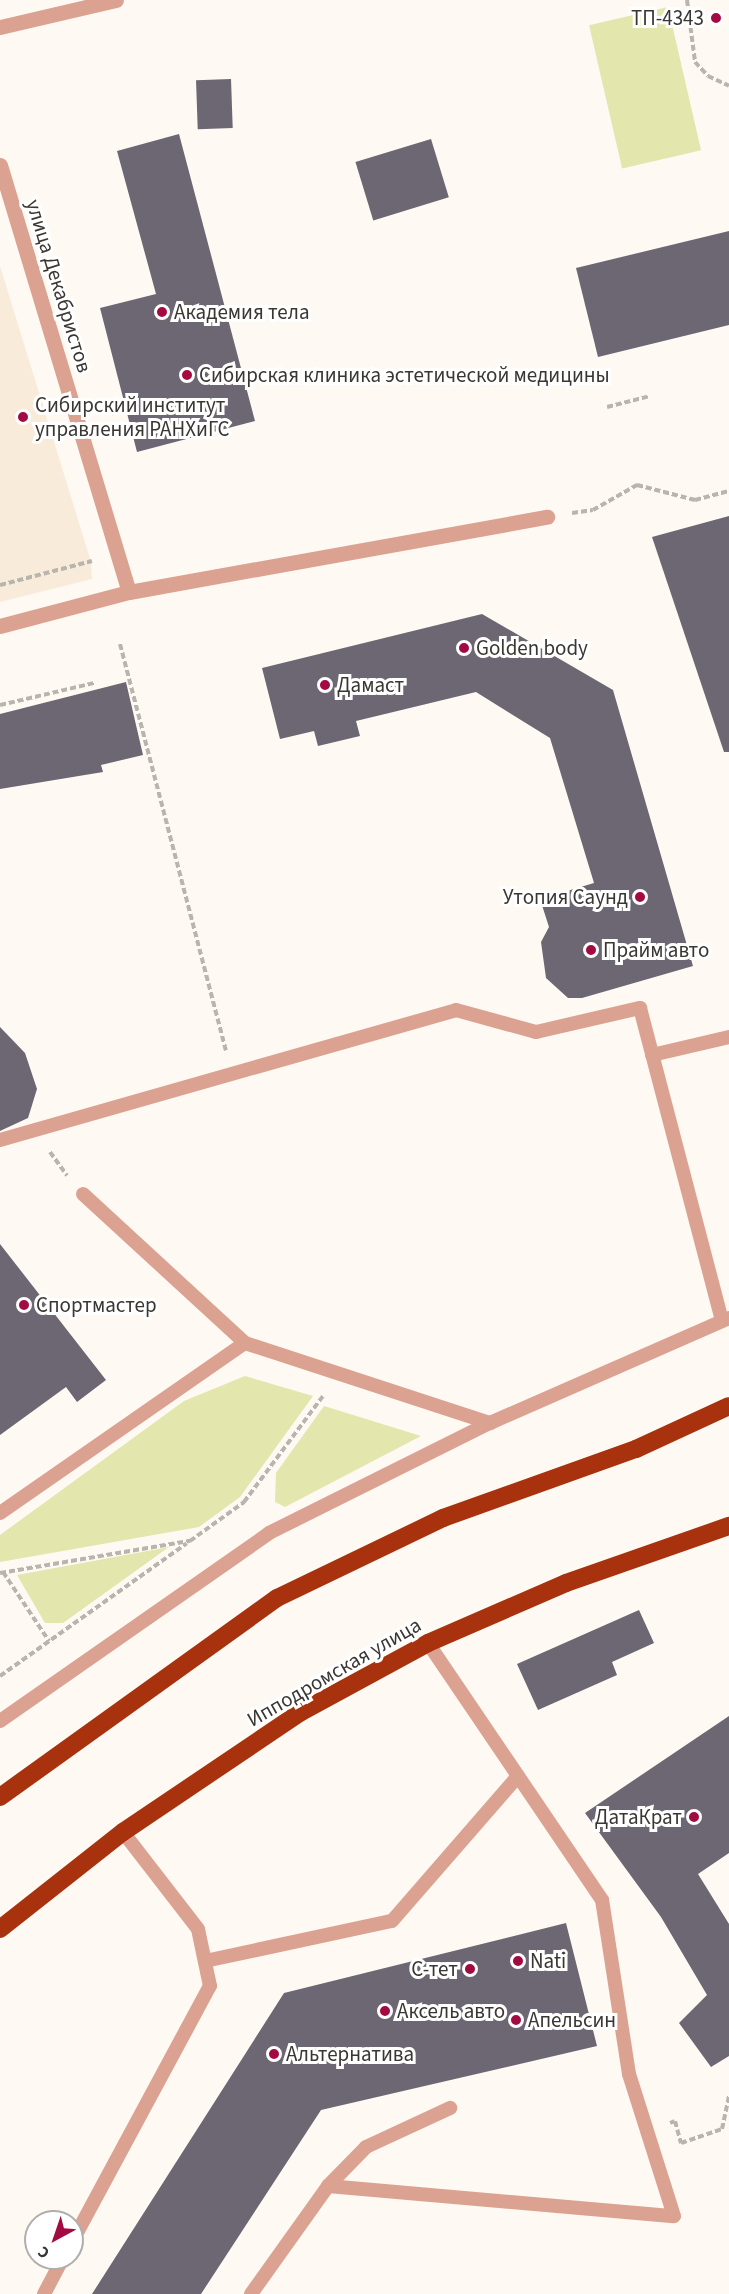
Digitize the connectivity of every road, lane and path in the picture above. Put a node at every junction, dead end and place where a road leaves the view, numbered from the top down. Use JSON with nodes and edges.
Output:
{"nodes":[{"id":1,"x":116,"y":0,"type":"edge"},
{"id":2,"x":687,"y":0,"type":"edge"},
{"id":3,"x":0,"y":27,"type":"edge"},
{"id":4,"x":729,"y":86,"type":"edge"},
{"id":5,"x":0,"y":165,"type":"edge"},
{"id":6,"x":650,"y":396,"type":"dead end"},
{"id":7,"x":607,"y":407,"type":"dead end"},
{"id":8,"x":729,"y":491,"type":"edge"},
{"id":9,"x":547,"y":517,"type":"joint"},
{"id":10,"x":107,"y":518,"type":"junction"},
{"id":11,"x":0,"y":585,"type":"edge"},
{"id":12,"x":129,"y":592,"type":"junction"},
{"id":13,"x":0,"y":626,"type":"edge"},
{"id":14,"x":120,"y":644,"type":"dead end"},
{"id":15,"x":94,"y":683,"type":"dead end"},
{"id":16,"x":0,"y":705,"type":"edge"},
{"id":17,"x":729,"y":1037,"type":"edge"},
{"id":18,"x":652,"y":1055,"type":"junction"},
{"id":19,"x":231,"y":1071,"type":"junction"},
{"id":20,"x":35,"y":1134,"type":"junction"},
{"id":21,"x":0,"y":1140,"type":"edge"},
{"id":22,"x":83,"y":1194,"type":"joint"},
{"id":23,"x":726,"y":1319,"type":"edge"},
{"id":24,"x":245,"y":1343,"type":"junction"},
{"id":25,"x":338,"y":1376,"type":"junction"},
{"id":26,"x":729,"y":1406,"type":"edge"},
{"id":27,"x":490,"y":1423,"type":"junction"},
{"id":28,"x":0,"y":1513,"type":"edge"},
{"id":29,"x":729,"y":1526,"type":"edge"},
{"id":30,"x":190,"y":1541,"type":"junction"},
{"id":31,"x":1,"y":1572,"type":"edge"},
{"id":32,"x":49,"y":1641,"type":"junction"},
{"id":33,"x":428,"y":1643,"type":"junction"},
{"id":34,"x":0,"y":1676,"type":"edge"},
{"id":35,"x":0,"y":1721,"type":"edge"},
{"id":36,"x":518,"y":1776,"type":"junction"},
{"id":37,"x":0,"y":1797,"type":"edge"},
{"id":38,"x":123,"y":1832,"type":"junction"},
{"id":39,"x":3,"y":1920,"type":"edge"},
{"id":40,"x":205,"y":1961,"type":"junction"},
{"id":41,"x":729,"y":2096,"type":"edge"},
{"id":42,"x":450,"y":2108,"type":"dead end"},
{"id":43,"x":675,"y":2121,"type":"dead end"},
{"id":44,"x":328,"y":2186,"type":"junction"},
{"id":45,"x":84,"y":2220,"type":"edge"},
{"id":46,"x":57,"y":2270,"type":"edge"},
{"id":47,"x":44,"y":2294,"type":"edge"},
{"id":48,"x":251,"y":2294,"type":"edge"}],
"edges":[{"from":1,"to":3,"type":"street"},
{"from":2,"to":4,"type":"path"},
{"from":5,"to":10,"type":"street","name":"улица Декабристов"},
{"from":6,"to":7,"type":"path"},
{"from":8,"to":9,"type":"path"},
{"from":9,"to":12,"type":"street"},
{"from":10,"to":11,"type":"path"},
{"from":10,"to":12,"type":"street","name":"улица Декабристов"},
{"from":12,"to":13,"type":"street"},
{"from":14,"to":19,"type":"path"},
{"from":15,"to":16,"type":"path"},
{"from":17,"to":18,"type":"lane"},
{"from":18,"to":19,"type":"lane"},
{"from":18,"to":23,"type":"lane"},
{"from":19,"to":20,"type":"lane"},
{"from":20,"to":21,"type":"lane"},
{"from":20,"to":22,"type":"path"},
{"from":22,"to":24,"type":"lane"},
{"from":23,"to":27,"type":"lane"},
{"from":24,"to":25,"type":"lane"},
{"from":24,"to":28,"type":"lane"},
{"from":25,"to":27,"type":"lane"},
{"from":25,"to":30,"type":"path"},
{"from":26,"to":37,"type":"highway"},
{"from":27,"to":35,"type":"lane"},
{"from":29,"to":33,"type":"highway","name":"Ипподромская улица"},
{"from":30,"to":31,"type":"path"},
{"from":30,"to":32,"type":"path"},
{"from":31,"to":32,"type":"path"},
{"from":32,"to":34,"type":"path"},
{"from":33,"to":36,"type":"lane"},
{"from":33,"to":38,"type":"highway","name":"Ипподромская улица"},
{"from":36,"to":40,"type":"lane"},
{"from":36,"to":44,"type":"lane"},
{"from":38,"to":39,"type":"highway","name":"Ипподромская улица"},
{"from":38,"to":40,"type":"lane"},
{"from":40,"to":45,"type":"lane"},
{"from":41,"to":43,"type":"path"},
{"from":42,"to":44,"type":"lane"},
{"from":44,"to":48,"type":"lane"},
{"from":46,"to":47,"type":"lane"}]}
